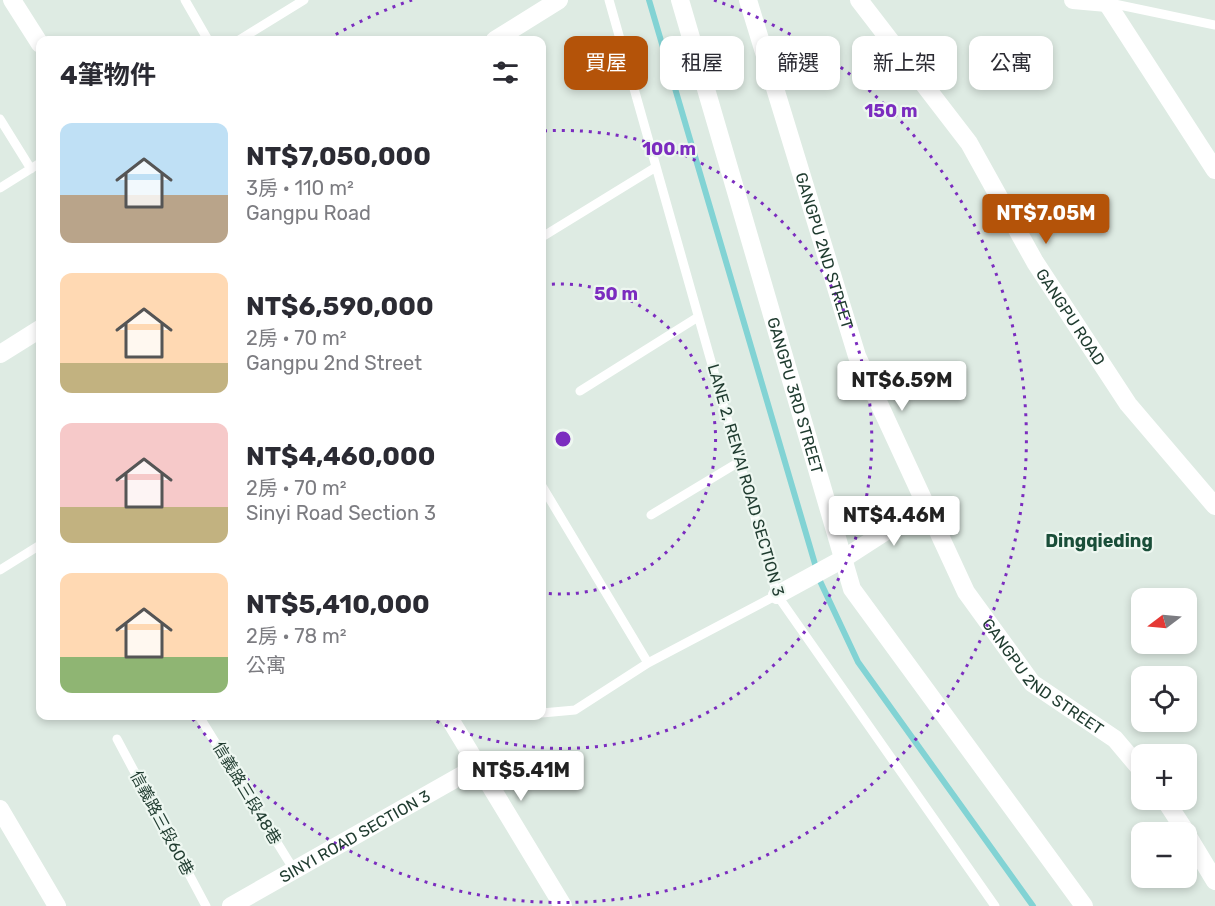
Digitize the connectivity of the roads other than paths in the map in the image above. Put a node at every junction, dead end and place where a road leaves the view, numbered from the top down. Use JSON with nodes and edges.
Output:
{"nodes":[{"id":1,"x":12,"y":0,"type":"edge"},
{"id":2,"x":185,"y":0,"type":"edge"},
{"id":3,"x":303,"y":0,"type":"edge"},
{"id":4,"x":559,"y":0,"type":"edge"},
{"id":5,"x":609,"y":0,"type":"edge"},
{"id":6,"x":680,"y":0,"type":"edge"},
{"id":7,"x":748,"y":0,"type":"edge"},
{"id":8,"x":859,"y":0,"type":"edge"},
{"id":9,"x":1073,"y":0,"type":"edge"},
{"id":10,"x":1106,"y":1,"type":"edge"},
{"id":11,"x":1215,"y":25,"type":"edge"},
{"id":12,"x":206,"y":36,"type":"edge"},
{"id":13,"x":244,"y":36,"type":"edge"},
{"id":14,"x":501,"y":36,"type":"edge"},
{"id":15,"x":36,"y":38,"type":"edge"},
{"id":16,"x":0,"y":119,"type":"edge"},
{"id":17,"x":36,"y":166,"type":"edge"},
{"id":18,"x":656,"y":167,"type":"junction"},
{"id":19,"x":31,"y":169,"type":"junction"},
{"id":20,"x":1215,"y":170,"type":"edge"},
{"id":21,"x":0,"y":188,"type":"edge"},
{"id":22,"x":546,"y":235,"type":"edge"},
{"id":23,"x":698,"y":317,"type":"junction"},
{"id":24,"x":36,"y":332,"type":"edge"},
{"id":25,"x":0,"y":354,"type":"edge"},
{"id":26,"x":580,"y":391,"type":"dead end"},
{"id":27,"x":739,"y":462,"type":"junction"},
{"id":28,"x":546,"y":493,"type":"edge"},
{"id":29,"x":925,"y":506,"type":"junction"},
{"id":30,"x":1215,"y":506,"type":"edge"},
{"id":31,"x":651,"y":515,"type":"dead end"},
{"id":32,"x":36,"y":548,"type":"edge"},
{"id":33,"x":843,"y":559,"type":"junction"},
{"id":34,"x":0,"y":570,"type":"edge"},
{"id":35,"x":777,"y":596,"type":"junction"},
{"id":36,"x":648,"y":663,"type":"junction"},
{"id":37,"x":546,"y":713,"type":"edge"},
{"id":38,"x":201,"y":720,"type":"edge"},
{"id":39,"x":450,"y":720,"type":"edge"},
{"id":40,"x":117,"y":739,"type":"dead end"},
{"id":41,"x":1131,"y":757,"type":"edge"},
{"id":42,"x":478,"y":766,"type":"junction"},
{"id":43,"x":0,"y":809,"type":"edge"},
{"id":44,"x":1197,"y":851,"type":"edge"},
{"id":45,"x":294,"y":870,"type":"junction"},
{"id":46,"x":1215,"y":881,"type":"edge"},
{"id":47,"x":57,"y":906,"type":"edge"},
{"id":48,"x":206,"y":906,"type":"edge"},
{"id":49,"x":231,"y":906,"type":"edge"},
{"id":50,"x":563,"y":906,"type":"edge"},
{"id":51,"x":996,"y":906,"type":"edge"},
{"id":52,"x":1084,"y":906,"type":"edge"}],
"edges":[{"from":1,"to":15,"type":"street"},
{"from":2,"to":12,"type":"lane"},
{"from":3,"to":13,"type":"lane"},
{"from":4,"to":14,"type":"street"},
{"from":5,"to":18,"type":"lane","name":"LANE 2, REN'AI ROAD SECTION 3"},
{"from":6,"to":33,"type":"street","name":"GANGPU 3RD STREET"},
{"from":7,"to":29,"type":"street","name":"GANGPU 2ND STREET"},
{"from":8,"to":30,"type":"street","name":"GANGPU ROAD"},
{"from":9,"to":10,"type":"street"},
{"from":10,"to":11,"type":"lane"},
{"from":10,"to":20,"type":"street"},
{"from":16,"to":19,"type":"lane"},
{"from":17,"to":19,"type":"lane"},
{"from":18,"to":22,"type":"lane"},
{"from":18,"to":23,"type":"lane","name":"LANE 2, REN'AI ROAD SECTION 3"},
{"from":19,"to":21,"type":"lane"},
{"from":23,"to":26,"type":"lane"},
{"from":23,"to":27,"type":"lane","name":"LANE 2, REN'AI ROAD SECTION 3"},
{"from":24,"to":25,"type":"street"},
{"from":27,"to":31,"type":"lane"},
{"from":27,"to":35,"type":"lane","name":"LANE 2, REN'AI ROAD SECTION 3"},
{"from":28,"to":36,"type":"lane"},
{"from":29,"to":33,"type":"street"},
{"from":29,"to":41,"type":"street","name":"GANGPU 2ND STREET"},
{"from":32,"to":34,"type":"lane"},
{"from":33,"to":35,"type":"street"},
{"from":33,"to":52,"type":"street","name":"GANGPU 3RD STREET"},
{"from":35,"to":36,"type":"lane"},
{"from":35,"to":51,"type":"lane","name":"LANE 2, REN'AI ROAD SECTION 3"},
{"from":36,"to":37,"type":"lane"},
{"from":38,"to":45,"type":"lane","name":"信義路三段48巷"},
{"from":39,"to":42,"type":"street"},
{"from":40,"to":48,"type":"lane","name":"信義路三段60巷"},
{"from":42,"to":45,"type":"street","name":"SINYI ROAD SECTION 3"},
{"from":42,"to":50,"type":"street"},
{"from":43,"to":47,"type":"street"},
{"from":44,"to":46,"type":"street"},
{"from":45,"to":49,"type":"street","name":"SINYI ROAD SECTION 3"}]}
